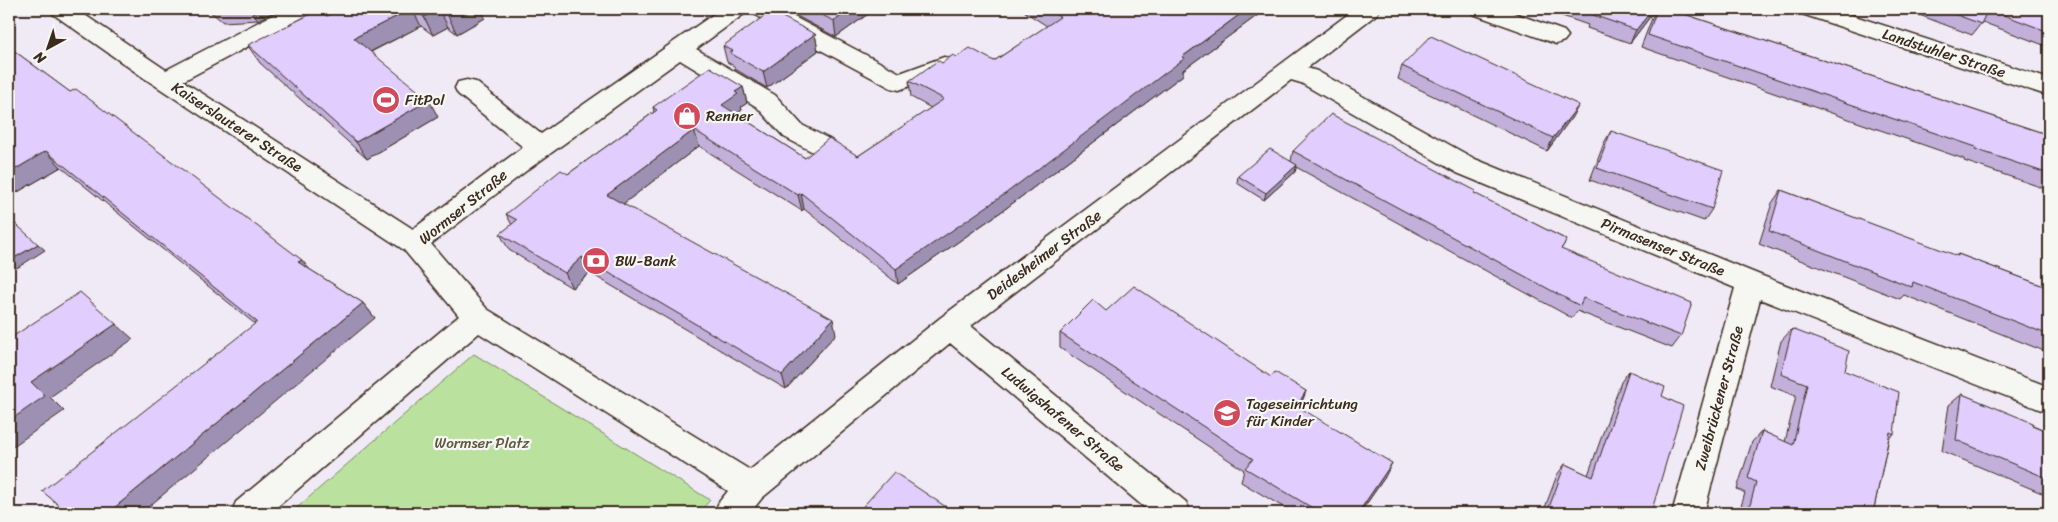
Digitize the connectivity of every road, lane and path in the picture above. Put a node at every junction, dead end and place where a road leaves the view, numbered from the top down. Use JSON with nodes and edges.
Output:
{"nodes":[{"id":1,"x":61,"y":9,"type":"edge"},
{"id":2,"x":301,"y":9,"type":"edge"},
{"id":3,"x":736,"y":9,"type":"edge"},
{"id":4,"x":762,"y":9,"type":"edge"},
{"id":5,"x":1369,"y":9,"type":"edge"},
{"id":6,"x":1481,"y":9,"type":"edge"},
{"id":7,"x":1810,"y":9,"type":"edge"},
{"id":8,"x":1556,"y":36,"type":"dead end"},
{"id":9,"x":679,"y":49,"type":"junction"},
{"id":10,"x":944,"y":64,"type":"edge"},
{"id":11,"x":1287,"y":70,"type":"junction"},
{"id":12,"x":166,"y":80,"type":"junction"},
{"id":13,"x":467,"y":88,"type":"dead end"},
{"id":14,"x":2049,"y":88,"type":"edge"},
{"id":15,"x":822,"y":146,"type":"edge"},
{"id":16,"x":541,"y":148,"type":"junction"},
{"id":17,"x":414,"y":243,"type":"junction"},
{"id":18,"x":1750,"y":283,"type":"junction"},
{"id":19,"x":477,"y":318,"type":"junction"},
{"id":20,"x":950,"y":326,"type":"junction"},
{"id":21,"x":2049,"y":400,"type":"edge"},
{"id":22,"x":751,"y":488,"type":"junction"},
{"id":23,"x":247,"y":513,"type":"edge"},
{"id":24,"x":730,"y":513,"type":"edge"},
{"id":25,"x":1175,"y":513,"type":"edge"},
{"id":26,"x":1688,"y":513,"type":"edge"}],
"edges":[{"from":1,"to":12,"type":"street","name":"Kaiserslauterer Straße"},
{"from":2,"to":12,"type":"street"},
{"from":3,"to":9,"type":"street","name":"Wormser Straße"},
{"from":4,"to":10,"type":"street"},
{"from":5,"to":11,"type":"street","name":"Deidesheimer Straße"},
{"from":6,"to":8,"type":"street"},
{"from":7,"to":14,"type":"street","name":"Landstuhler Straße"},
{"from":9,"to":15,"type":"street"},
{"from":9,"to":16,"type":"street","name":"Wormser Straße"},
{"from":11,"to":18,"type":"street","name":"Pirmasenser Straße"},
{"from":11,"to":20,"type":"street","name":"Deidesheimer Straße"},
{"from":12,"to":17,"type":"street","name":"Kaiserslauterer Straße"},
{"from":13,"to":16,"type":"street"},
{"from":16,"to":17,"type":"street","name":"Wormser Straße"},
{"from":17,"to":19,"type":"street","name":"Wormser Straße"},
{"from":18,"to":21,"type":"street","name":"Pirmasenser Straße"},
{"from":18,"to":26,"type":"street","name":"Zweibrückener Straße"},
{"from":19,"to":22,"type":"street"},
{"from":19,"to":23,"type":"street"},
{"from":20,"to":22,"type":"street","name":"Deidesheimer Straße"},
{"from":20,"to":25,"type":"street","name":"Ludwigshafener Straße"},
{"from":22,"to":24,"type":"street","name":"Deidesheimer Straße"}]}
